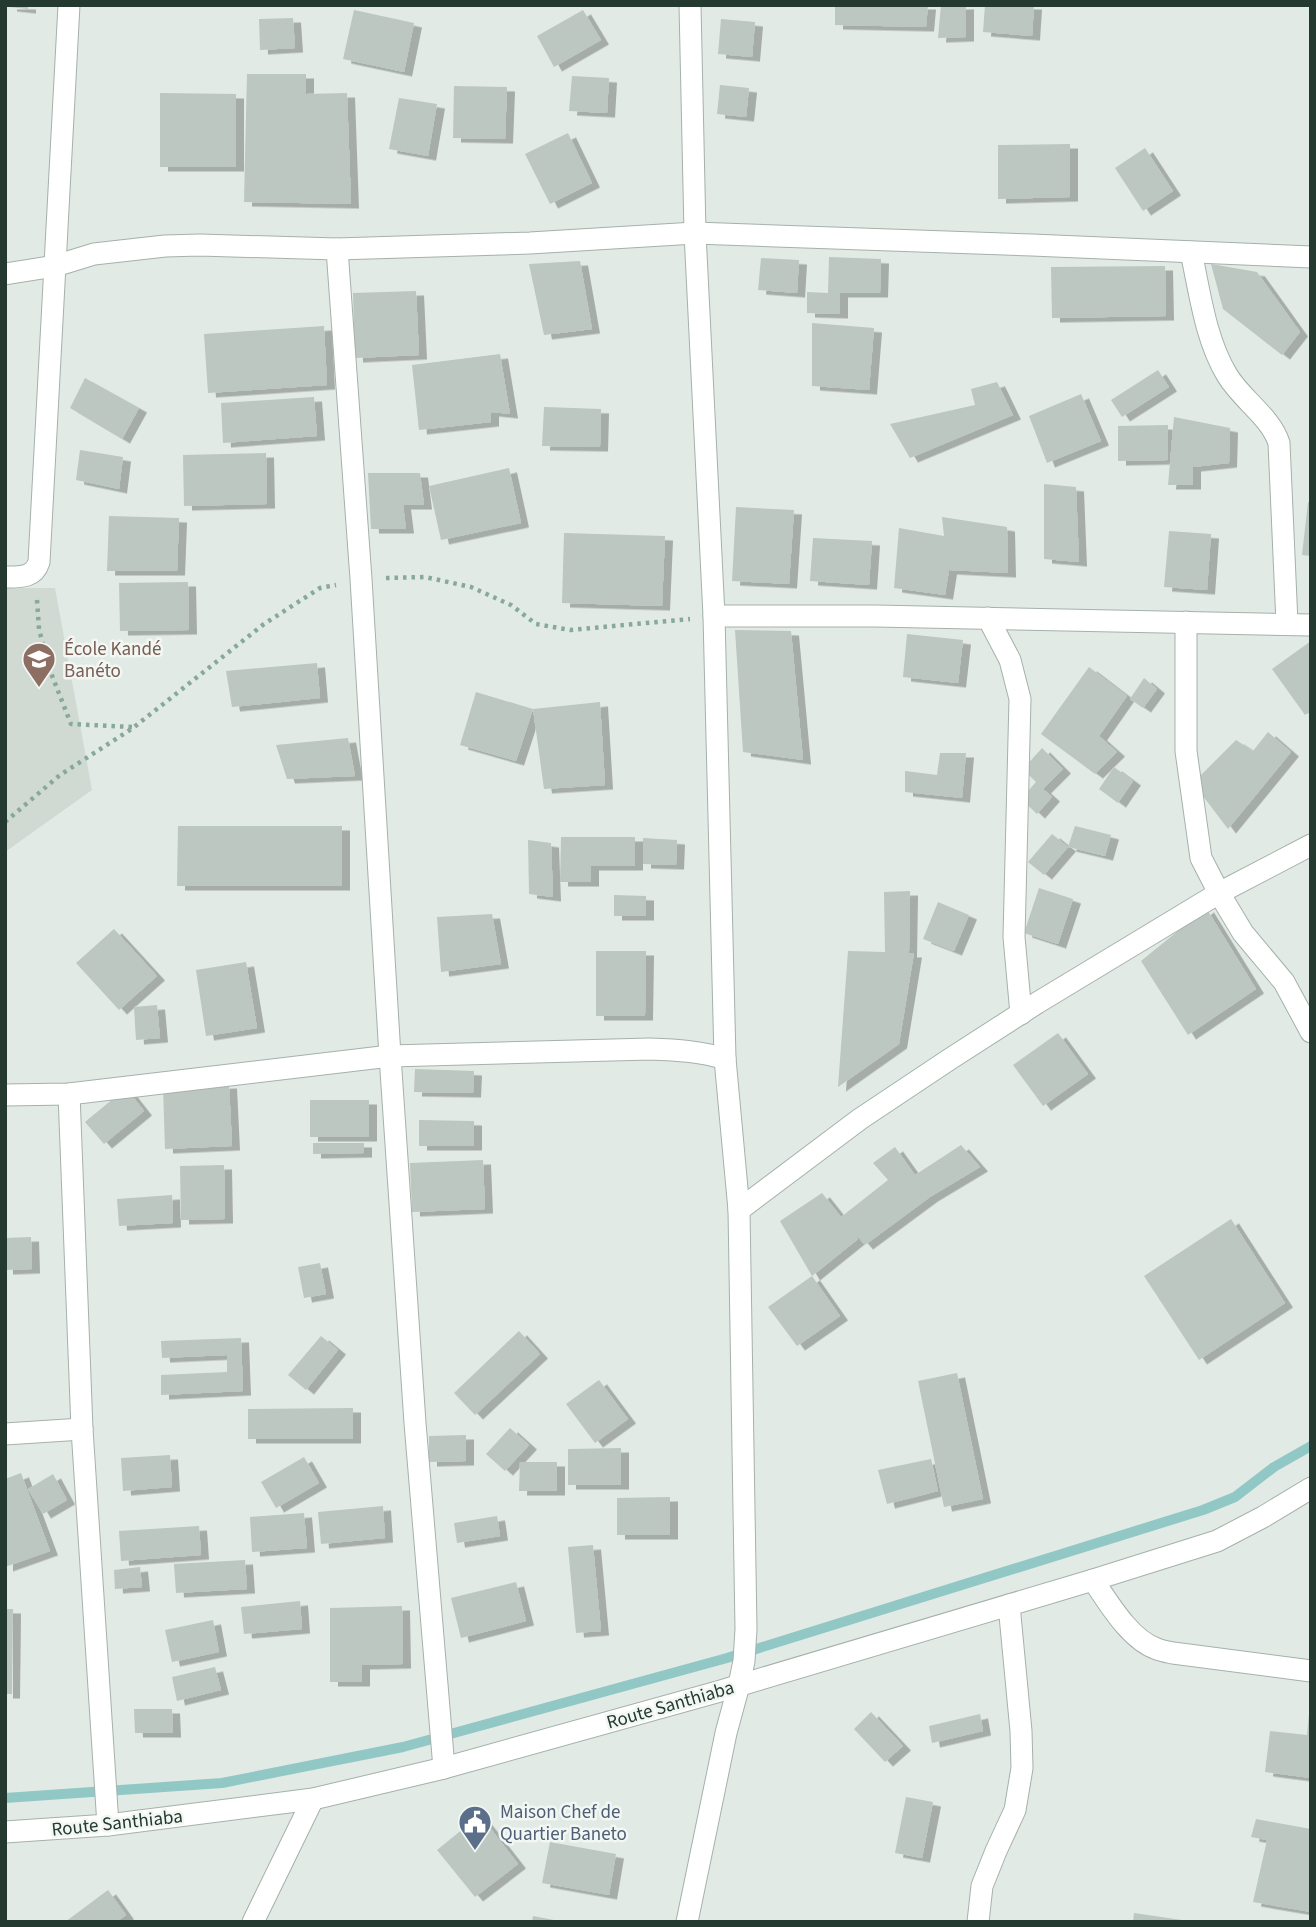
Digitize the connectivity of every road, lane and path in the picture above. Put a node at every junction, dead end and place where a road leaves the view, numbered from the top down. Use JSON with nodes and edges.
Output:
{"nodes":[{"id":1,"x":69,"y":5,"type":"edge"},
{"id":2,"x":690,"y":5,"type":"edge"},
{"id":3,"x":695,"y":233,"type":"junction"},
{"id":4,"x":337,"y":249,"type":"junction"},
{"id":5,"x":1191,"y":251,"type":"junction"},
{"id":6,"x":1311,"y":257,"type":"edge"},
{"id":7,"x":55,"y":266,"type":"junction"},
{"id":8,"x":5,"y":274,"type":"edge"},
{"id":9,"x":36,"y":570,"type":"junction"},
{"id":10,"x":5,"y":577,"type":"edge"},
{"id":11,"x":714,"y":616,"type":"junction"},
{"id":12,"x":988,"y":618,"type":"junction"},
{"id":13,"x":1186,"y":622,"type":"junction"},
{"id":14,"x":1287,"y":623,"type":"junction"},
{"id":15,"x":1311,"y":625,"type":"edge"},
{"id":16,"x":133,"y":727,"type":"dead end"},
{"id":17,"x":1311,"y":845,"type":"edge"},
{"id":18,"x":1219,"y":893,"type":"junction"},
{"id":19,"x":1021,"y":1014,"type":"junction"},
{"id":20,"x":1311,"y":1032,"type":"edge"},
{"id":21,"x":390,"y":1056,"type":"junction"},
{"id":22,"x":725,"y":1059,"type":"junction"},
{"id":23,"x":69,"y":1094,"type":"junction"},
{"id":24,"x":5,"y":1095,"type":"edge"},
{"id":25,"x":739,"y":1210,"type":"junction"},
{"id":26,"x":82,"y":1429,"type":"junction"},
{"id":27,"x":5,"y":1434,"type":"edge"},
{"id":28,"x":1311,"y":1488,"type":"edge"},
{"id":29,"x":1093,"y":1580,"type":"junction"},
{"id":30,"x":1009,"y":1605,"type":"junction"},
{"id":31,"x":1311,"y":1671,"type":"edge"},
{"id":32,"x":739,"y":1685,"type":"junction"},
{"id":33,"x":444,"y":1768,"type":"junction"},
{"id":34,"x":313,"y":1799,"type":"junction"},
{"id":35,"x":108,"y":1825,"type":"junction"},
{"id":36,"x":5,"y":1832,"type":"edge"},
{"id":37,"x":253,"y":1922,"type":"edge"},
{"id":38,"x":687,"y":1922,"type":"edge"},
{"id":39,"x":978,"y":1922,"type":"edge"}],
"edges":[{"from":1,"to":7,"type":"street"},
{"from":2,"to":3,"type":"street"},
{"from":3,"to":4,"type":"street"},
{"from":3,"to":5,"type":"street"},
{"from":3,"to":11,"type":"street"},
{"from":4,"to":7,"type":"street"},
{"from":4,"to":21,"type":"street"},
{"from":5,"to":6,"type":"street"},
{"from":5,"to":14,"type":"street"},
{"from":7,"to":8,"type":"street"},
{"from":7,"to":9,"type":"street"},
{"from":9,"to":10,"type":"street"},
{"from":9,"to":16,"type":"path"},
{"from":11,"to":12,"type":"street"},
{"from":11,"to":22,"type":"street"},
{"from":12,"to":13,"type":"street"},
{"from":12,"to":19,"type":"street"},
{"from":13,"to":14,"type":"street"},
{"from":13,"to":18,"type":"street"},
{"from":14,"to":15,"type":"street"},
{"from":17,"to":18,"type":"street"},
{"from":18,"to":19,"type":"street"},
{"from":18,"to":20,"type":"street"},
{"from":19,"to":25,"type":"street"},
{"from":21,"to":22,"type":"street"},
{"from":21,"to":23,"type":"street"},
{"from":21,"to":33,"type":"street"},
{"from":22,"to":25,"type":"street"},
{"from":23,"to":24,"type":"street"},
{"from":23,"to":26,"type":"street"},
{"from":25,"to":32,"type":"street"},
{"from":26,"to":27,"type":"street"},
{"from":26,"to":35,"type":"street"},
{"from":28,"to":29,"type":"street","name":"Route Santhiaba"},
{"from":29,"to":30,"type":"street","name":"Route Santhiaba"},
{"from":29,"to":31,"type":"street"},
{"from":30,"to":32,"type":"street","name":"Route Santhiaba"},
{"from":30,"to":39,"type":"street"},
{"from":32,"to":33,"type":"street","name":"Route Santhiaba"},
{"from":32,"to":38,"type":"street"},
{"from":33,"to":34,"type":"street","name":"Route Santhiaba"},
{"from":34,"to":35,"type":"street","name":"Route Santhiaba"},
{"from":34,"to":37,"type":"street"},
{"from":35,"to":36,"type":"street","name":"Route Santhiaba"}]}
